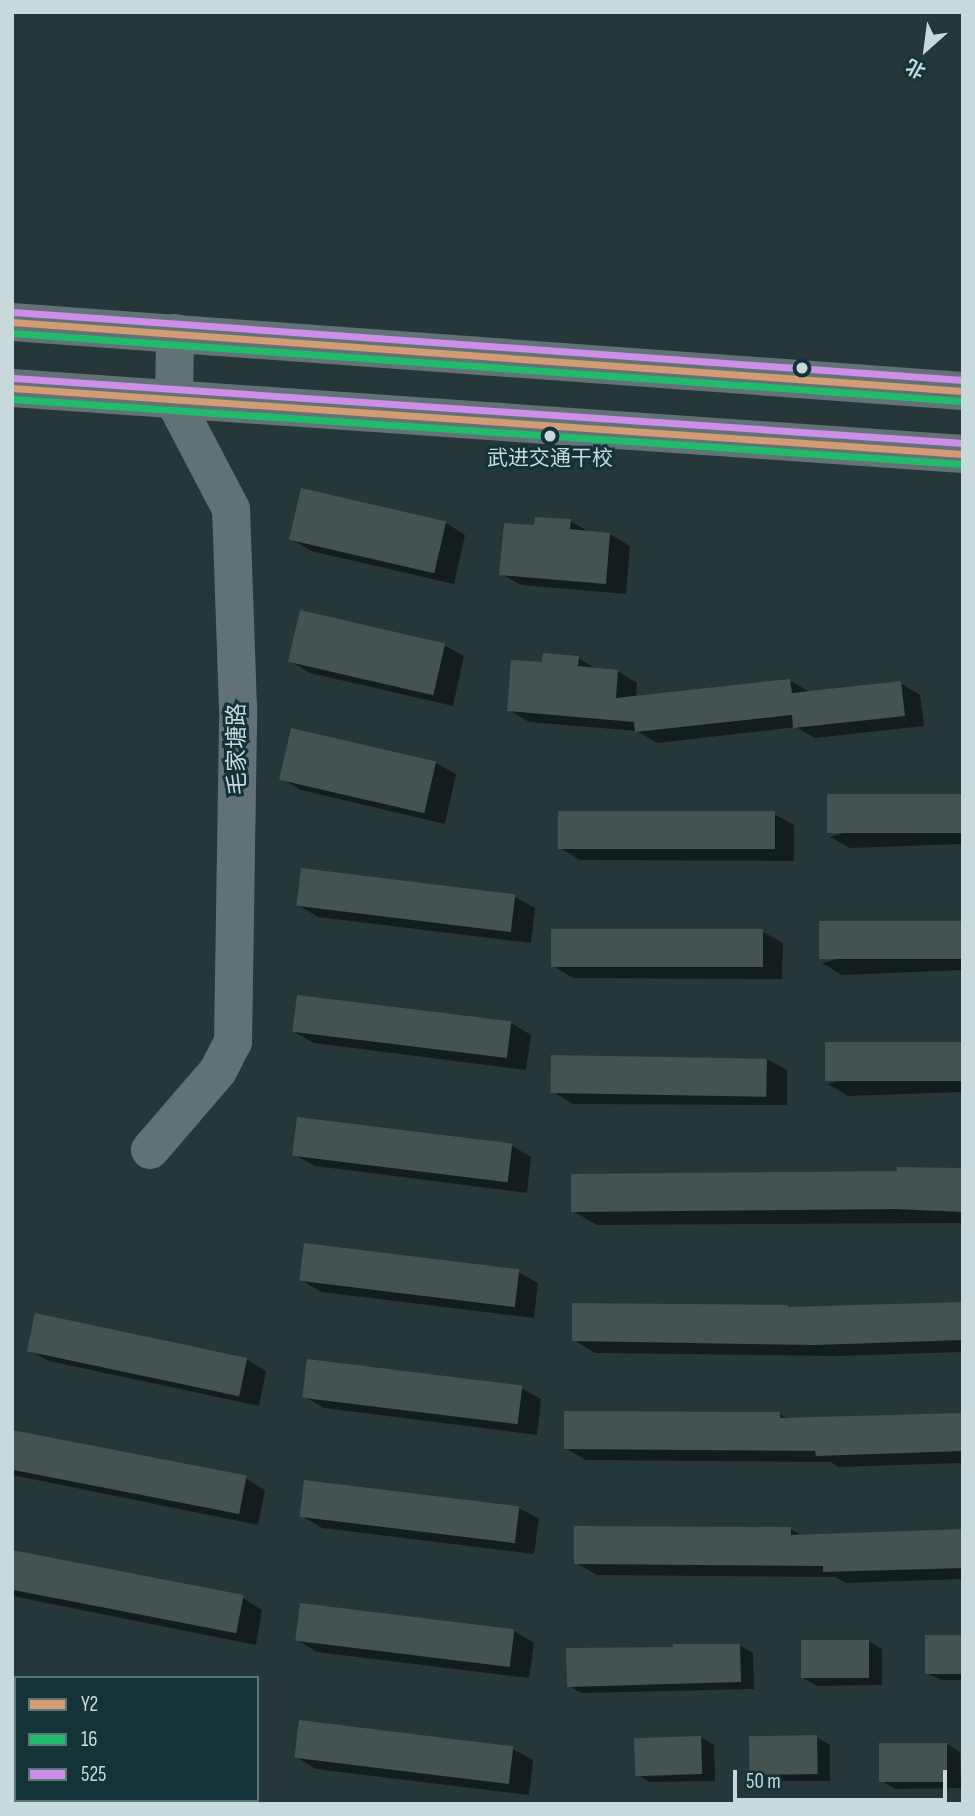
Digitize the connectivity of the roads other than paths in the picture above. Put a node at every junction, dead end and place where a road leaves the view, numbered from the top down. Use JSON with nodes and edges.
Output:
{"nodes":[{"id":1,"x":12,"y":322,"type":"edge"},
{"id":2,"x":175,"y":333,"type":"junction"},
{"id":3,"x":12,"y":387,"type":"edge"},
{"id":4,"x":963,"y":391,"type":"edge"},
{"id":5,"x":174,"y":400,"type":"junction"},
{"id":6,"x":963,"y":454,"type":"edge"},
{"id":7,"x":150,"y":1150,"type":"dead end"}],
"edges":[{"from":1,"to":2,"type":"main road"},
{"from":2,"to":4,"type":"main road"},
{"from":2,"to":5,"type":"street","name":"毛家塘路"},
{"from":3,"to":5,"type":"main road"},
{"from":5,"to":6,"type":"main road"},
{"from":5,"to":7,"type":"street","name":"毛家塘路"}]}
